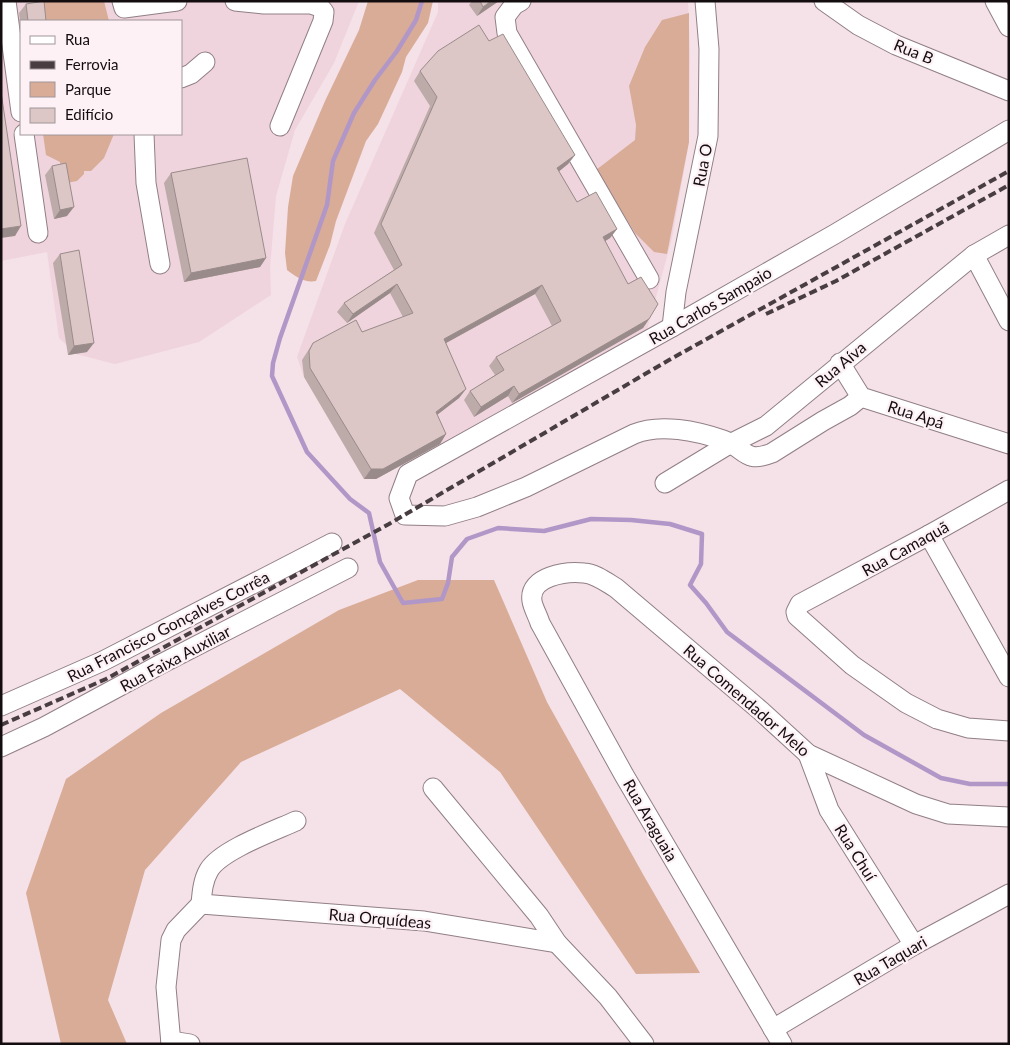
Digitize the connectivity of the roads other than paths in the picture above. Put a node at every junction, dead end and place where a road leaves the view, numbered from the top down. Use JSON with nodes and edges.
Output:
{"nodes":[{"id":1,"x":6,"y":1,"type":"edge"},
{"id":2,"x":177,"y":1,"type":"edge"},
{"id":3,"x":235,"y":1,"type":"edge"},
{"id":4,"x":521,"y":1,"type":"edge"},
{"id":5,"x":705,"y":1,"type":"edge"},
{"id":6,"x":824,"y":1,"type":"edge"},
{"id":7,"x":124,"y":10,"type":"edge"},
{"id":8,"x":205,"y":62,"type":"dead end"},
{"id":9,"x":182,"y":78,"type":"edge"},
{"id":10,"x":1009,"y":91,"type":"edge"},
{"id":11,"x":20,"y":105,"type":"edge"},
{"id":12,"x":280,"y":126,"type":"dead end"},
{"id":13,"x":1009,"y":130,"type":"edge"},
{"id":14,"x":24,"y":135,"type":"edge"},
{"id":15,"x":144,"y":135,"type":"edge"},
{"id":16,"x":38,"y":233,"type":"dead end"},
{"id":17,"x":1009,"y":235,"type":"edge"},
{"id":18,"x":974,"y":255,"type":"junction"},
{"id":19,"x":160,"y":264,"type":"dead end"},
{"id":20,"x":649,"y":279,"type":"dead end"},
{"id":21,"x":1009,"y":321,"type":"edge"},
{"id":22,"x":672,"y":327,"type":"junction"},
{"id":23,"x":840,"y":363,"type":"junction"},
{"id":24,"x":861,"y":397,"type":"junction"},
{"id":25,"x":731,"y":444,"type":"junction"},
{"id":26,"x":1009,"y":444,"type":"edge"},
{"id":27,"x":665,"y":483,"type":"dead end"},
{"id":28,"x":1009,"y":490,"type":"edge"},
{"id":29,"x":929,"y":535,"type":"junction"},
{"id":30,"x":332,"y":543,"type":"dead end"},
{"id":31,"x":348,"y":568,"type":"dead end"},
{"id":32,"x":533,"y":591,"type":"joint"},
{"id":33,"x":1009,"y":677,"type":"edge"},
{"id":34,"x":1,"y":706,"type":"edge"},
{"id":35,"x":1009,"y":731,"type":"edge"},
{"id":36,"x":1,"y":747,"type":"edge"},
{"id":37,"x":808,"y":754,"type":"junction"},
{"id":38,"x":433,"y":788,"type":"dead end"},
{"id":39,"x":1009,"y":817,"type":"edge"},
{"id":40,"x":296,"y":820,"type":"dead end"},
{"id":41,"x":1009,"y":894,"type":"edge"},
{"id":42,"x":201,"y":904,"type":"junction"},
{"id":43,"x":557,"y":943,"type":"junction"},
{"id":44,"x":914,"y":945,"type":"junction"},
{"id":45,"x":777,"y":1036,"type":"edge"},
{"id":46,"x":171,"y":1042,"type":"edge"},
{"id":47,"x":190,"y":1044,"type":"edge"},
{"id":48,"x":644,"y":1044,"type":"edge"}],
"edges":[{"from":1,"to":11,"type":"street"},
{"from":2,"to":7,"type":"street"},
{"from":3,"to":12,"type":"street"},
{"from":4,"to":20,"type":"street"},
{"from":5,"to":22,"type":"street","name":"Rua O"},
{"from":6,"to":10,"type":"street","name":"Rua B"},
{"from":8,"to":9,"type":"street"},
{"from":13,"to":22,"type":"street","name":"Rua Carlos Sampaio"},
{"from":14,"to":16,"type":"street"},
{"from":15,"to":19,"type":"street"},
{"from":17,"to":18,"type":"street","name":"Rua Aíva"},
{"from":18,"to":21,"type":"street"},
{"from":18,"to":23,"type":"street","name":"Rua Aíva"},
{"from":22,"to":25,"type":"street","name":"Rua Carlos Sampaio"},
{"from":23,"to":24,"type":"street"},
{"from":23,"to":25,"type":"street","name":"Rua Aíva"},
{"from":24,"to":25,"type":"street"},
{"from":24,"to":26,"type":"street","name":"Rua Apá"},
{"from":25,"to":27,"type":"street","name":"Rua Aíva"},
{"from":28,"to":29,"type":"street","name":"Rua Camaquã"},
{"from":29,"to":33,"type":"street"},
{"from":29,"to":35,"type":"street","name":"Rua Camaquã"},
{"from":30,"to":34,"type":"street","name":"Rua Francisco Gonçalves Corrêa"},
{"from":31,"to":36,"type":"street","name":"Rua Faixa Auxiliar"},
{"from":32,"to":37,"type":"street","name":"Rua Comendador Melo"},
{"from":32,"to":45,"type":"street","name":"Rua Araguaia"},
{"from":37,"to":39,"type":"street","name":"Rua Comendador Melo"},
{"from":37,"to":44,"type":"street","name":"Rua Chuí"},
{"from":38,"to":43,"type":"street"},
{"from":40,"to":42,"type":"street"},
{"from":41,"to":44,"type":"street","name":"Rua Taquari"},
{"from":42,"to":43,"type":"street","name":"Rua Orquídeas"},
{"from":42,"to":46,"type":"street"},
{"from":43,"to":48,"type":"street"},
{"from":44,"to":45,"type":"street","name":"Rua Taquari"},
{"from":46,"to":47,"type":"street"}]}
